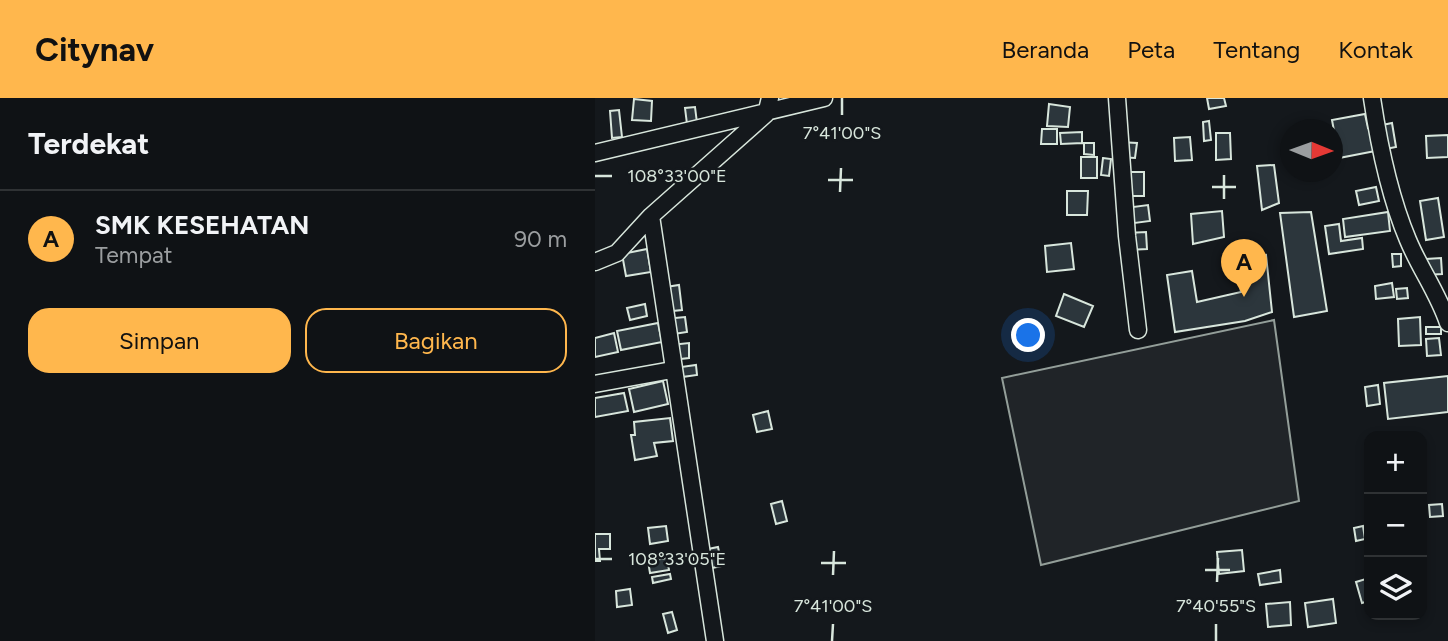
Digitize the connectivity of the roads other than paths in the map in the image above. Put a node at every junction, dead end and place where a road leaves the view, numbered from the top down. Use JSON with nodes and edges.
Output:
{"nodes":[{"id":1,"x":824,"y":98,"type":"edge"},
{"id":2,"x":1117,"y":98,"type":"edge"},
{"id":3,"x":1372,"y":98,"type":"edge"},
{"id":4,"x":768,"y":106,"type":"edge"},
{"id":5,"x":595,"y":153,"type":"edge"},
{"id":6,"x":650,"y":216,"type":"junction"},
{"id":7,"x":595,"y":262,"type":"edge"},
{"id":8,"x":1448,"y":323,"type":"edge"},
{"id":9,"x":1138,"y":330,"type":"dead end"},
{"id":10,"x":672,"y":370,"type":"junction"},
{"id":11,"x":595,"y":384,"type":"edge"},
{"id":12,"x":715,"y":641,"type":"edge"}],
"edges":[{"from":1,"to":4,"type":"street"},
{"from":2,"to":9,"type":"street"},
{"from":3,"to":8,"type":"street"},
{"from":4,"to":5,"type":"street"},
{"from":4,"to":6,"type":"street"},
{"from":6,"to":7,"type":"street"},
{"from":6,"to":10,"type":"street"},
{"from":10,"to":11,"type":"street"},
{"from":10,"to":12,"type":"street"}]}
